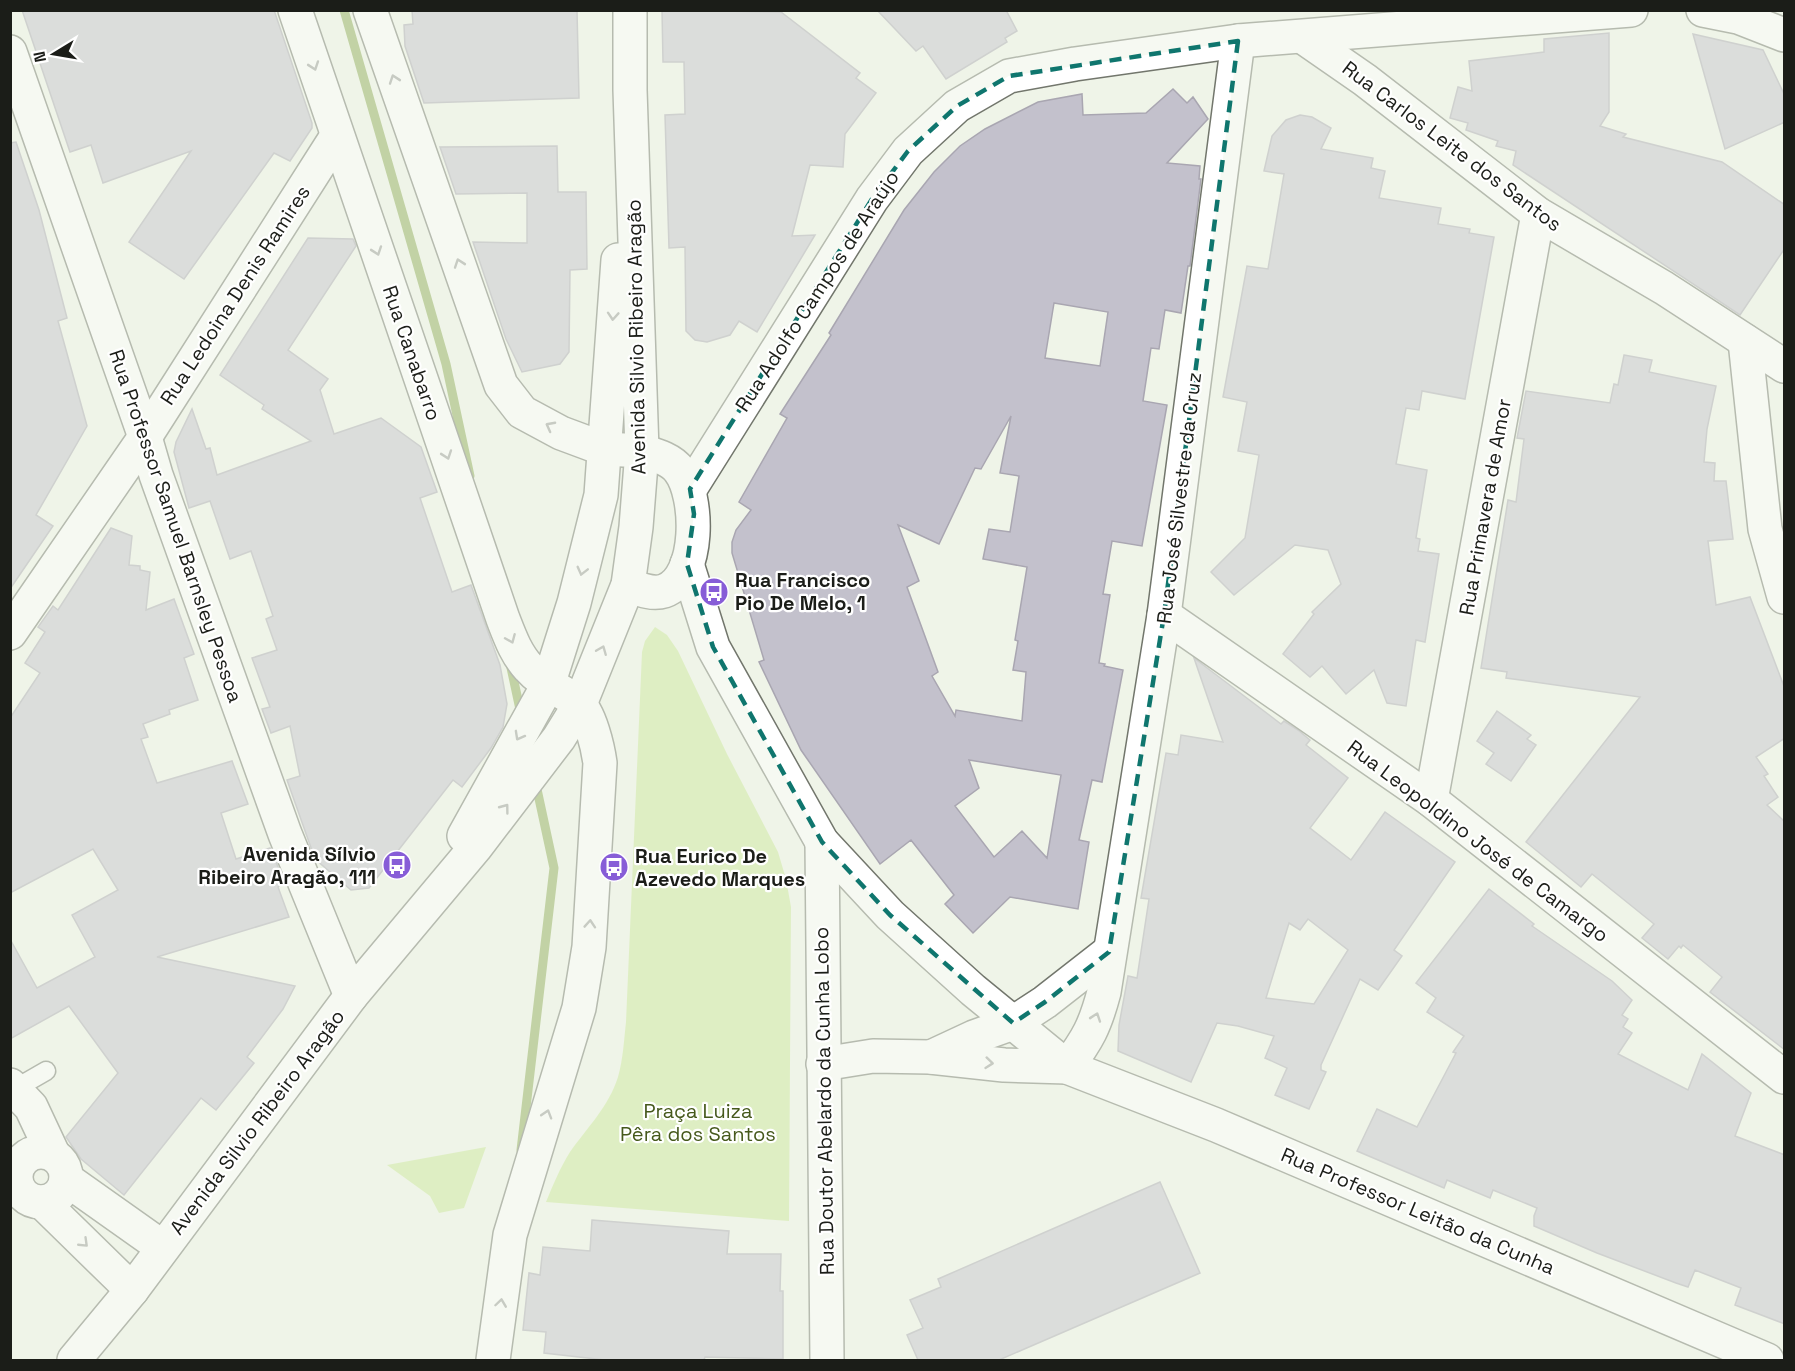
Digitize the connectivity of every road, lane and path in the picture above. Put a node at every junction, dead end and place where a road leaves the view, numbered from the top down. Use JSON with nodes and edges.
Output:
{"nodes":[{"id":1,"x":295,"y":10,"type":"edge"},
{"id":2,"x":370,"y":10,"type":"edge"},
{"id":3,"x":630,"y":10,"type":"edge"},
{"id":4,"x":1631,"y":10,"type":"edge"},
{"id":5,"x":1703,"y":10,"type":"edge"},
{"id":6,"x":1785,"y":35,"type":"edge"},
{"id":7,"x":1303,"y":37,"type":"junction"},
{"id":8,"x":1238,"y":41,"type":"junction"},
{"id":9,"x":10,"y":52,"type":"edge"},
{"id":10,"x":630,"y":90,"type":"junction"},
{"id":11,"x":337,"y":136,"type":"junction"},
{"id":12,"x":1538,"y":214,"type":"junction"},
{"id":13,"x":1745,"y":340,"type":"junction"},
{"id":14,"x":1785,"y":366,"type":"edge"},
{"id":15,"x":145,"y":437,"type":"junction"},
{"id":16,"x":604,"y":449,"type":"junction"},
{"id":17,"x":642,"y":452,"type":"junction"},
{"id":18,"x":690,"y":489,"type":"junction"},
{"id":19,"x":601,"y":495,"type":"junction"},
{"id":20,"x":687,"y":564,"type":"junction"},
{"id":21,"x":628,"y":585,"type":"junction"},
{"id":22,"x":663,"y":592,"type":"junction"},
{"id":23,"x":1785,"y":597,"type":"edge"},
{"id":24,"x":1164,"y":615,"type":"junction"},
{"id":25,"x":10,"y":633,"type":"edge"},
{"id":26,"x":713,"y":647,"type":"junction"},
{"id":27,"x":548,"y":685,"type":"junction"},
{"id":28,"x":580,"y":705,"type":"junction"},
{"id":29,"x":1431,"y":800,"type":"junction"},
{"id":30,"x":822,"y":842,"type":"junction"},
{"id":31,"x":442,"y":886,"type":"junction"},
{"id":32,"x":1109,"y":952,"type":"junction"},
{"id":33,"x":351,"y":996,"type":"junction"},
{"id":34,"x":1013,"y":1023,"type":"junction"},
{"id":35,"x":930,"y":1057,"type":"junction"},
{"id":36,"x":823,"y":1064,"type":"junction"},
{"id":37,"x":1066,"y":1067,"type":"junction"},
{"id":38,"x":46,"y":1071,"type":"dead end"},
{"id":39,"x":1785,"y":1077,"type":"edge"},
{"id":40,"x":12,"y":1087,"type":"edge"},
{"id":41,"x":35,"y":1164,"type":"edge"},
{"id":42,"x":26,"y":1199,"type":"edge"},
{"id":43,"x":162,"y":1247,"type":"junction"},
{"id":44,"x":132,"y":1290,"type":"junction"},
{"id":45,"x":74,"y":1360,"type":"edge"},
{"id":46,"x":493,"y":1360,"type":"edge"},
{"id":47,"x":827,"y":1360,"type":"edge"},
{"id":48,"x":1767,"y":1360,"type":"edge"}],
"edges":[{"from":1,"to":11,"type":"street","name":"Rua Canabarro","one_way":true},
{"from":16,"to":2,"type":"street","one_way":true},
{"from":3,"to":10,"type":"street","name":"Avenida Silvio Ribeiro Aragão"},
{"from":4,"to":7,"type":"street","name":"Rua Adolfo Campos de Araújo"},
{"from":5,"to":6,"type":"street"},
{"from":7,"to":8,"type":"street","name":"Rua Adolfo Campos de Araújo"},
{"from":7,"to":12,"type":"street","name":"Rua Carlos Leite dos Santos"},
{"from":8,"to":18,"type":"street","name":"Rua Adolfo Campos de Araújo"},
{"from":8,"to":24,"type":"street","name":"Rua José Silvestre da Cruz"},
{"from":9,"to":15,"type":"street","name":"Rua Professor Samuel Barnsley Pessoa"},
{"from":10,"to":16,"type":"street","name":"Avenida Silvio Ribeiro Aragão","one_way":true},
{"from":10,"to":17,"type":"street","name":"Avenida Silvio Ribeiro Aragão"},
{"from":11,"to":15,"type":"street","name":"Rua Ledoina Denis Ramires"},
{"from":11,"to":27,"type":"street","name":"Rua Canabarro","one_way":true},
{"from":12,"to":13,"type":"street","name":"Rua Carlos Leite dos Santos"},
{"from":12,"to":29,"type":"street","name":"Rua Primavera de Amor"},
{"from":13,"to":14,"type":"street","name":"Rua Carlos Leite dos Santos"},
{"from":13,"to":23,"type":"street"},
{"from":15,"to":25,"type":"street","name":"Rua Ledoina Denis Ramires"},
{"from":15,"to":33,"type":"street","name":"Rua Professor Samuel Barnsley Pessoa"},
{"from":16,"to":17,"type":"street"},
{"from":16,"to":19,"type":"street","name":"Avenida Silvio Ribeiro Aragão"},
{"from":17,"to":18,"type":"street"},
{"from":17,"to":21,"type":"street","name":"Avenida Silvio Ribeiro Aragão"},
{"from":18,"to":20,"type":"street"},
{"from":19,"to":21,"type":"street"},
{"from":19,"to":27,"type":"street","name":"Avenida Silvio Ribeiro Aragão","one_way":true},
{"from":20,"to":22,"type":"street"},
{"from":20,"to":26,"type":"street"},
{"from":21,"to":22,"type":"street"},
{"from":28,"to":21,"type":"street","name":"Avenida Silvio Ribeiro Aragão","one_way":true},
{"from":22,"to":26,"type":"street"},
{"from":24,"to":29,"type":"street","name":"Rua Leopoldino José de Camargo"},
{"from":24,"to":32,"type":"street","name":"Rua José Silvestre da Cruz"},
{"from":26,"to":30,"type":"street"},
{"from":27,"to":28,"type":"street"},
{"from":27,"to":31,"type":"street","name":"Avenida Silvio Ribeiro Aragão","one_way":true},
{"from":31,"to":28,"type":"street","name":"Avenida Silvio Ribeiro Aragão","one_way":true},
{"from":46,"to":28,"type":"street","one_way":true},
{"from":29,"to":39,"type":"street","name":"Rua Leopoldino José de Camargo"},
{"from":30,"to":34,"type":"street"},
{"from":30,"to":36,"type":"street","name":"Rua Doutor Abelardo da Cunha Lobo"},
{"from":31,"to":33,"type":"street","name":"Avenida Silvio Ribeiro Aragão"},
{"from":32,"to":34,"type":"street"},
{"from":37,"to":32,"type":"street","name":"Rua José Silvestre da Cruz","one_way":true},
{"from":33,"to":43,"type":"street","name":"Avenida Silvio Ribeiro Aragão"},
{"from":34,"to":35,"type":"street","name":"Rua Professor Leitão da Cunha"},
{"from":34,"to":37,"type":"street","name":"Rua Professor Leitão da Cunha"},
{"from":35,"to":36,"type":"street","name":"Rua Professor Leitão da Cunha"},
{"from":35,"to":37,"type":"street","name":"Rua Professor Leitão da Cunha","one_way":true},
{"from":36,"to":47,"type":"street","name":"Rua Doutor Abelardo da Cunha Lobo"},
{"from":37,"to":48,"type":"street","name":"Rua Professor Leitão da Cunha"},
{"from":38,"to":40,"type":"lane"},
{"from":40,"to":41,"type":"street"},
{"from":41,"to":42,"type":"street"},
{"from":41,"to":42,"type":"street"},
{"from":41,"to":43,"type":"street"},
{"from":42,"to":44,"type":"street","one_way":true},
{"from":43,"to":44,"type":"street","name":"Avenida Silvio Ribeiro Aragão"},
{"from":44,"to":45,"type":"street","name":"Avenida Silvio Ribeiro Aragão"}]}
